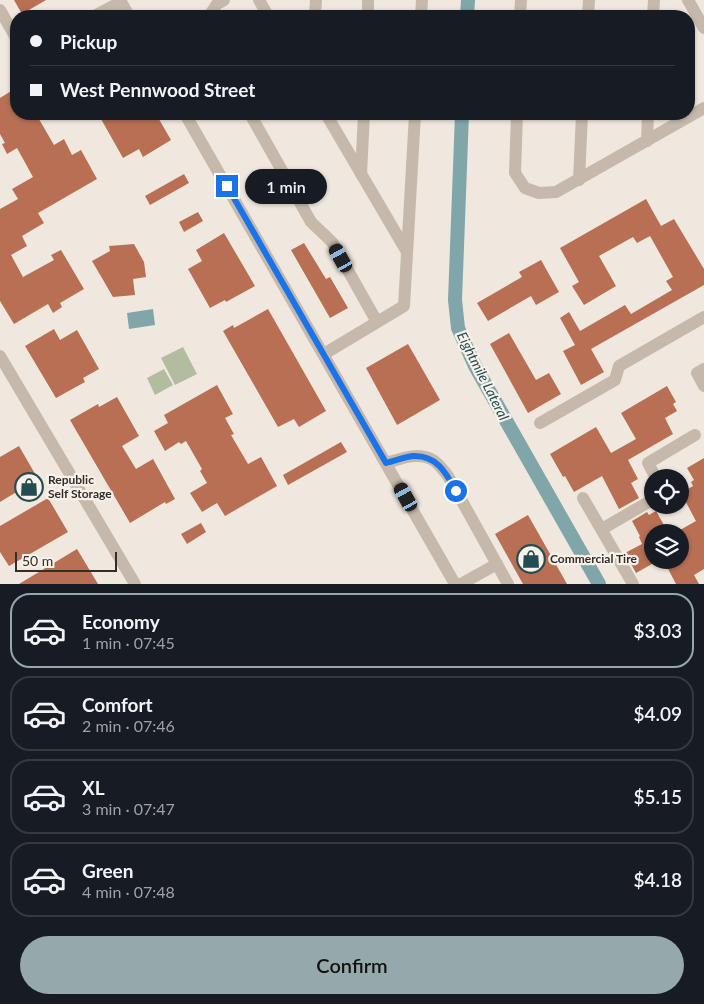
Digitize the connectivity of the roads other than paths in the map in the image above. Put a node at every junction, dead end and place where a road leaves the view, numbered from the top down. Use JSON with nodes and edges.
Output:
{"nodes":[{"id":1,"x":224,"y":0,"type":"edge"},
{"id":2,"x":120,"y":1,"type":"edge"},
{"id":3,"x":0,"y":10,"type":"edge"},
{"id":4,"x":104,"y":10,"type":"edge"},
{"id":5,"x":213,"y":10,"type":"edge"},
{"id":6,"x":695,"y":12,"type":"edge"},
{"id":7,"x":10,"y":28,"type":"edge"},
{"id":8,"x":704,"y":28,"type":"edge"},
{"id":9,"x":189,"y":120,"type":"edge"},
{"id":10,"x":253,"y":120,"type":"edge"},
{"id":11,"x":330,"y":120,"type":"edge"},
{"id":12,"x":364,"y":120,"type":"edge"},
{"id":13,"x":415,"y":120,"type":"edge"},
{"id":14,"x":517,"y":120,"type":"edge"},
{"id":15,"x":582,"y":120,"type":"edge"},
{"id":16,"x":648,"y":120,"type":"edge"},
{"id":17,"x":683,"y":120,"type":"edge"},
{"id":18,"x":647,"y":141,"type":"junction"},
{"id":19,"x":361,"y":174,"type":"junction"},
{"id":20,"x":578,"y":180,"type":"junction"},
{"id":21,"x":407,"y":252,"type":"junction"},
{"id":22,"x":704,"y":317,"type":"edge"},
{"id":23,"x":377,"y":322,"type":"junction"},
{"id":24,"x":324,"y":354,"type":"junction"},
{"id":25,"x":0,"y":356,"type":"edge"},
{"id":26,"x":704,"y":369,"type":"edge"},
{"id":27,"x":704,"y":386,"type":"edge"},
{"id":28,"x":540,"y":423,"type":"dead end"},
{"id":29,"x":695,"y":435,"type":"dead end"},
{"id":30,"x":386,"y":463,"type":"junction"},
{"id":31,"x":651,"y":469,"type":"edge"},
{"id":32,"x":584,"y":498,"type":"dead end"},
{"id":33,"x":644,"y":505,"type":"edge"},
{"id":34,"x":602,"y":530,"type":"junction"},
{"id":35,"x":497,"y":564,"type":"junction"},
{"id":36,"x":135,"y":584,"type":"edge"},
{"id":37,"x":455,"y":584,"type":"edge"},
{"id":38,"x":461,"y":584,"type":"edge"},
{"id":39,"x":508,"y":584,"type":"edge"},
{"id":40,"x":633,"y":584,"type":"edge"}],
"edges":[{"from":1,"to":5,"type":"street"},
{"from":2,"to":4,"type":"street"},
{"from":3,"to":7,"type":"street"},
{"from":6,"to":8,"type":"street"},
{"from":9,"to":24,"type":"street"},
{"from":10,"to":23,"type":"street"},
{"from":11,"to":19,"type":"street"},
{"from":12,"to":19,"type":"street"},
{"from":13,"to":21,"type":"street"},
{"from":14,"to":20,"type":"street"},
{"from":15,"to":20,"type":"street"},
{"from":16,"to":18,"type":"street"},
{"from":17,"to":18,"type":"street"},
{"from":18,"to":20,"type":"street"},
{"from":19,"to":21,"type":"street"},
{"from":21,"to":23,"type":"street"},
{"from":22,"to":28,"type":"street"},
{"from":23,"to":24,"type":"street"},
{"from":24,"to":30,"type":"street"},
{"from":25,"to":36,"type":"street"},
{"from":26,"to":27,"type":"street"},
{"from":29,"to":31,"type":"street"},
{"from":30,"to":35,"type":"street"},
{"from":30,"to":37,"type":"street"},
{"from":32,"to":34,"type":"street"},
{"from":33,"to":34,"type":"street"},
{"from":34,"to":40,"type":"street"},
{"from":35,"to":38,"type":"street"},
{"from":35,"to":39,"type":"street"}]}
